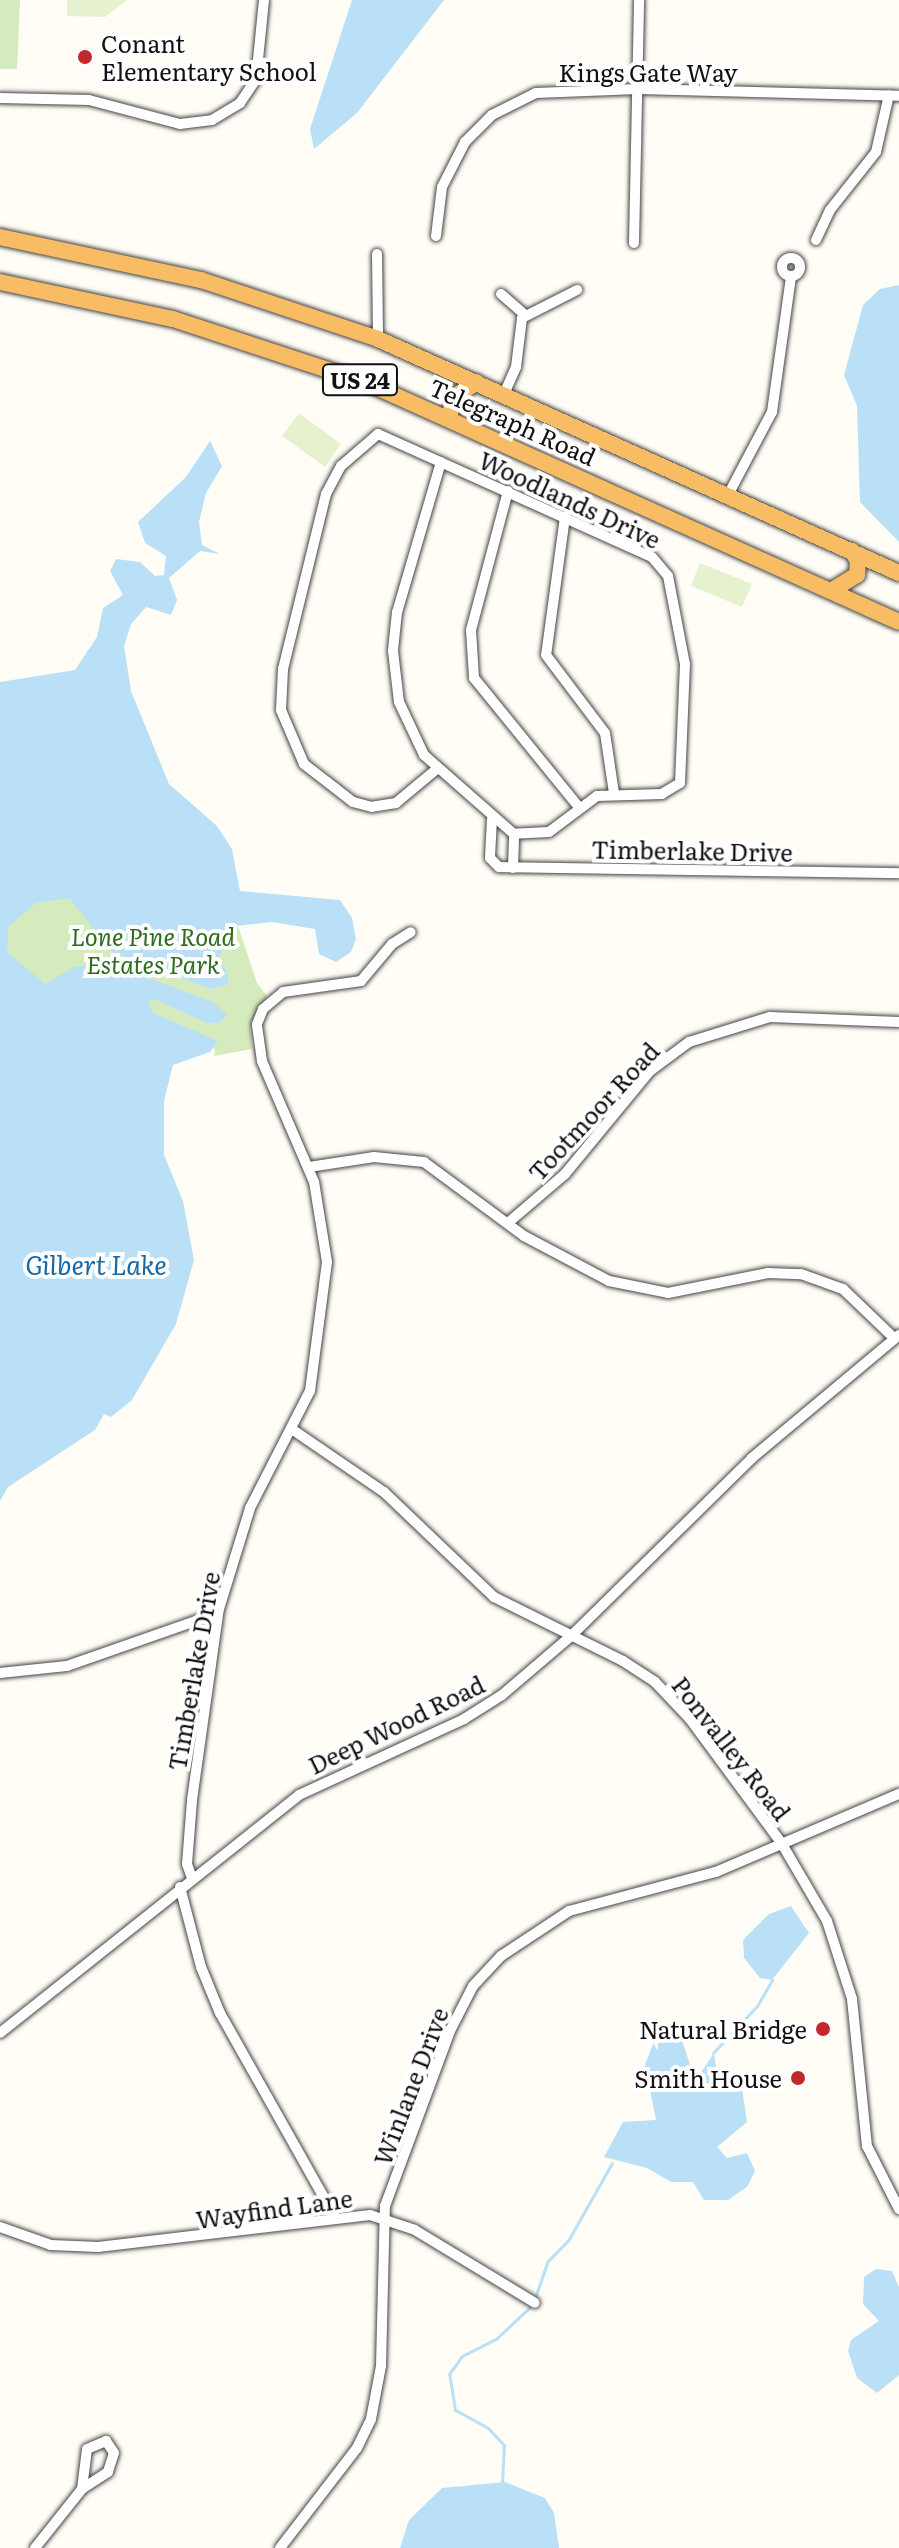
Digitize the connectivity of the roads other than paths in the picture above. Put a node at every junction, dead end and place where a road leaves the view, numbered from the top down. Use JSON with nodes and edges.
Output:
{"nodes":[{"id":1,"x":264,"y":0,"type":"edge"},
{"id":2,"x":639,"y":0,"type":"edge"},
{"id":3,"x":638,"y":89,"type":"junction"},
{"id":4,"x":894,"y":95,"type":"edge"},
{"id":5,"x":0,"y":98,"type":"edge"},
{"id":6,"x":436,"y":236,"type":"dead end"},
{"id":7,"x":0,"y":237,"type":"edge"},
{"id":8,"x":816,"y":240,"type":"dead end"},
{"id":9,"x":634,"y":243,"type":"dead end"},
{"id":10,"x":377,"y":254,"type":"dead end"},
{"id":11,"x":791,"y":276,"type":"dead end"},
{"id":12,"x":0,"y":282,"type":"edge"},
{"id":13,"x":577,"y":290,"type":"dead end"},
{"id":14,"x":501,"y":294,"type":"dead end"},
{"id":15,"x":525,"y":315,"type":"junction"},
{"id":16,"x":378,"y":339,"type":"junction"},
{"id":17,"x":477,"y":382,"type":"junction"},
{"id":18,"x":504,"y":394,"type":"junction"},
{"id":19,"x":449,"y":418,"type":"junction"},
{"id":20,"x":441,"y":462,"type":"junction"},
{"id":21,"x":508,"y":491,"type":"junction"},
{"id":22,"x":728,"y":495,"type":"junction"},
{"id":23,"x":565,"y":517,"type":"junction"},
{"id":24,"x":852,"y":551,"type":"junction"},
{"id":25,"x":899,"y":573,"type":"edge"},
{"id":26,"x":831,"y":591,"type":"junction"},
{"id":27,"x":899,"y":622,"type":"edge"},
{"id":28,"x":438,"y":768,"type":"junction"},
{"id":29,"x":614,"y":793,"type":"junction"},
{"id":30,"x":578,"y":806,"type":"junction"},
{"id":31,"x":492,"y":819,"type":"junction"},
{"id":32,"x":514,"y":834,"type":"junction"},
{"id":33,"x":513,"y":868,"type":"junction"},
{"id":34,"x":899,"y":873,"type":"edge"},
{"id":35,"x":411,"y":932,"type":"dead end"},
{"id":36,"x":899,"y":1022,"type":"edge"},
{"id":37,"x":309,"y":1167,"type":"junction"},
{"id":38,"x":509,"y":1222,"type":"junction"},
{"id":39,"x":896,"y":1337,"type":"edge"},
{"id":40,"x":293,"y":1430,"type":"junction"},
{"id":41,"x":218,"y":1613,"type":"junction"},
{"id":42,"x":571,"y":1636,"type":"junction"},
{"id":43,"x":0,"y":1673,"type":"edge"},
{"id":44,"x":899,"y":1794,"type":"edge"},
{"id":45,"x":782,"y":1844,"type":"junction"},
{"id":46,"x":192,"y":1878,"type":"junction"},
{"id":47,"x":180,"y":1887,"type":"junction"},
{"id":48,"x":0,"y":2033,"type":"edge"},
{"id":49,"x":899,"y":2209,"type":"edge"},
{"id":50,"x":335,"y":2217,"type":"junction"},
{"id":51,"x":382,"y":2218,"type":"junction"},
{"id":52,"x":0,"y":2227,"type":"edge"},
{"id":53,"x":535,"y":2303,"type":"dead end"},
{"id":54,"x":82,"y":2489,"type":"junction"},
{"id":55,"x":35,"y":2548,"type":"edge"},
{"id":56,"x":280,"y":2548,"type":"edge"}],
"edges":[{"from":1,"to":5,"type":"street"},
{"from":2,"to":3,"type":"street"},
{"from":3,"to":4,"type":"street","name":"Kings Gate Way"},
{"from":3,"to":6,"type":"street","name":"Kings Gate Way"},
{"from":3,"to":9,"type":"street"},
{"from":4,"to":8,"type":"street"},
{"from":7,"to":16,"type":"highway","name":"Telegraph Road","number":"US 24"},
{"from":10,"to":16,"type":"street"},
{"from":11,"to":22,"type":"street"},
{"from":12,"to":19,"type":"highway","name":"Telegraph Road","number":"US 24"},
{"from":13,"to":15,"type":"street"},
{"from":14,"to":15,"type":"street"},
{"from":15,"to":18,"type":"street"},
{"from":16,"to":17,"type":"highway","name":"Telegraph Road","number":"US 24"},
{"from":17,"to":18,"type":"highway","name":"Telegraph Road","number":"US 24"},
{"from":17,"to":19,"type":"highway"},
{"from":18,"to":22,"type":"highway","name":"Telegraph Road","number":"US 24"},
{"from":19,"to":26,"type":"highway","name":"Telegraph Road","number":"US 24"},
{"from":20,"to":21,"type":"street","name":"Woodlands Drive"},
{"from":20,"to":28,"type":"street"},
{"from":20,"to":28,"type":"street","name":"Woodlands Drive"},
{"from":21,"to":23,"type":"street","name":"Woodlands Drive"},
{"from":21,"to":30,"type":"street"},
{"from":22,"to":24,"type":"highway","name":"Telegraph Road","number":"US 24"},
{"from":23,"to":29,"type":"street"},
{"from":23,"to":29,"type":"street","name":"Woodlands Drive"},
{"from":24,"to":25,"type":"highway","name":"Telegraph Road","number":"US 24"},
{"from":24,"to":26,"type":"highway"},
{"from":26,"to":27,"type":"highway","name":"Telegraph Road","number":"US 24"},
{"from":28,"to":31,"type":"street"},
{"from":29,"to":30,"type":"street","name":"Woodlands Drive"},
{"from":30,"to":32,"type":"street","name":"Woodlands Drive"},
{"from":31,"to":32,"type":"street"},
{"from":31,"to":33,"type":"street","name":"Timberlake Drive"},
{"from":32,"to":33,"type":"street"},
{"from":33,"to":34,"type":"street","name":"Timberlake Drive"},
{"from":35,"to":37,"type":"street","name":"Timberlake Drive"},
{"from":36,"to":38,"type":"street","name":"Tootmoor Road"},
{"from":37,"to":38,"type":"street"},
{"from":37,"to":40,"type":"street","name":"Timberlake Drive"},
{"from":38,"to":39,"type":"street"},
{"from":39,"to":42,"type":"street","name":"Deep Wood Road"},
{"from":40,"to":41,"type":"street","name":"Timberlake Drive"},
{"from":40,"to":42,"type":"street","name":"Ponvalley Road"},
{"from":41,"to":43,"type":"street"},
{"from":41,"to":46,"type":"street","name":"Timberlake Drive"},
{"from":42,"to":45,"type":"street","name":"Ponvalley Road"},
{"from":42,"to":46,"type":"street","name":"Deep Wood Road"},
{"from":44,"to":45,"type":"street","name":"Winlane Drive"},
{"from":45,"to":49,"type":"street","name":"Ponvalley Road"},
{"from":45,"to":51,"type":"street","name":"Winlane Drive"},
{"from":46,"to":47,"type":"street","name":"Deep Wood Road"},
{"from":47,"to":48,"type":"street","name":"Deep Wood Road"},
{"from":47,"to":50,"type":"street"},
{"from":50,"to":51,"type":"street","name":"Wayfind Lane"},
{"from":50,"to":52,"type":"street","name":"Wayfind Lane"},
{"from":51,"to":53,"type":"street","name":"Wayfind Lane"},
{"from":51,"to":56,"type":"street","name":"Winlane Drive"},
{"from":54,"to":54,"type":"street"},
{"from":54,"to":55,"type":"street"}]}
